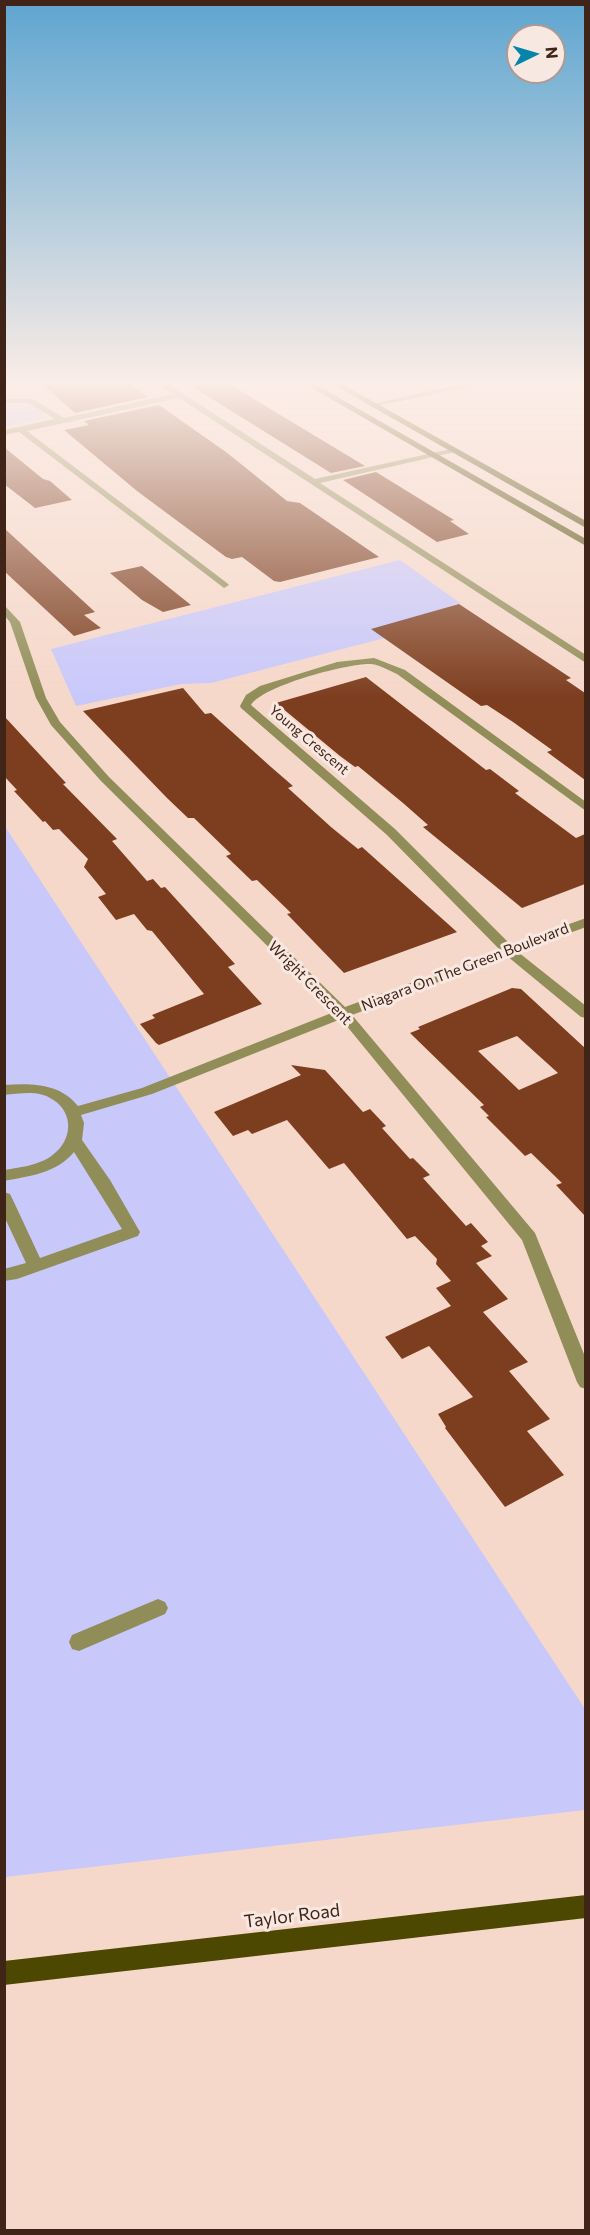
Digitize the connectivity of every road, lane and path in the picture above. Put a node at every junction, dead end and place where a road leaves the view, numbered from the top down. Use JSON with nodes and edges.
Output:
{"nodes":[{"id":1,"x":97,"y":488,"type":"edge"},
{"id":2,"x":323,"y":488,"type":"edge"},
{"id":3,"x":490,"y":488,"type":"edge"},
{"id":4,"x":520,"y":488,"type":"edge"},
{"id":5,"x":585,"y":525,"type":"edge"},
{"id":6,"x":585,"y":543,"type":"edge"},
{"id":7,"x":224,"y":585,"type":"dead end"},
{"id":8,"x":4,"y":608,"type":"edge"},
{"id":9,"x":585,"y":660,"type":"edge"},
{"id":10,"x":585,"y":795,"type":"edge"},
{"id":11,"x":572,"y":799,"type":"junction"},
{"id":12,"x":585,"y":808,"type":"edge"},
{"id":13,"x":585,"y":922,"type":"edge"},
{"id":14,"x":509,"y":951,"type":"junction"},
{"id":15,"x":343,"y":1013,"type":"junction"},
{"id":16,"x":585,"y":1014,"type":"edge"},
{"id":17,"x":4,"y":1090,"type":"edge"},
{"id":18,"x":75,"y":1112,"type":"junction"},
{"id":19,"x":75,"y":1142,"type":"junction"},
{"id":20,"x":4,"y":1176,"type":"edge"},
{"id":21,"x":4,"y":1198,"type":"edge"},
{"id":22,"x":36,"y":1266,"type":"junction"},
{"id":23,"x":4,"y":1275,"type":"edge"},
{"id":24,"x":585,"y":1382,"type":"edge"},
{"id":25,"x":158,"y":1608,"type":"dead end"},
{"id":26,"x":79,"y":1642,"type":"dead end"},
{"id":27,"x":585,"y":1906,"type":"edge"},
{"id":28,"x":4,"y":1973,"type":"edge"}],
"edges":[{"from":1,"to":7,"type":"street"},
{"from":2,"to":9,"type":"street"},
{"from":3,"to":6,"type":"main road"},
{"from":4,"to":5,"type":"main road"},
{"from":8,"to":15,"type":"street","name":"Wright Crescent"},
{"from":10,"to":11,"type":"street"},
{"from":11,"to":12,"type":"street","name":"Young Crescent"},
{"from":11,"to":14,"type":"street","name":"Young Crescent"},
{"from":13,"to":14,"type":"street","name":"Niagara On The Green Boulevard"},
{"from":14,"to":15,"type":"street","name":"Niagara On The Green Boulevard"},
{"from":14,"to":16,"type":"street"},
{"from":15,"to":18,"type":"street","name":"Niagara On The Green Boulevard"},
{"from":15,"to":24,"type":"street","name":"Wright Crescent"},
{"from":17,"to":18,"type":"street"},
{"from":18,"to":19,"type":"street"},
{"from":19,"to":20,"type":"street"},
{"from":19,"to":22,"type":"street"},
{"from":21,"to":22,"type":"street"},
{"from":22,"to":23,"type":"street"},
{"from":25,"to":26,"type":"street"},
{"from":27,"to":28,"type":"main road","name":"Taylor Road"}]}
